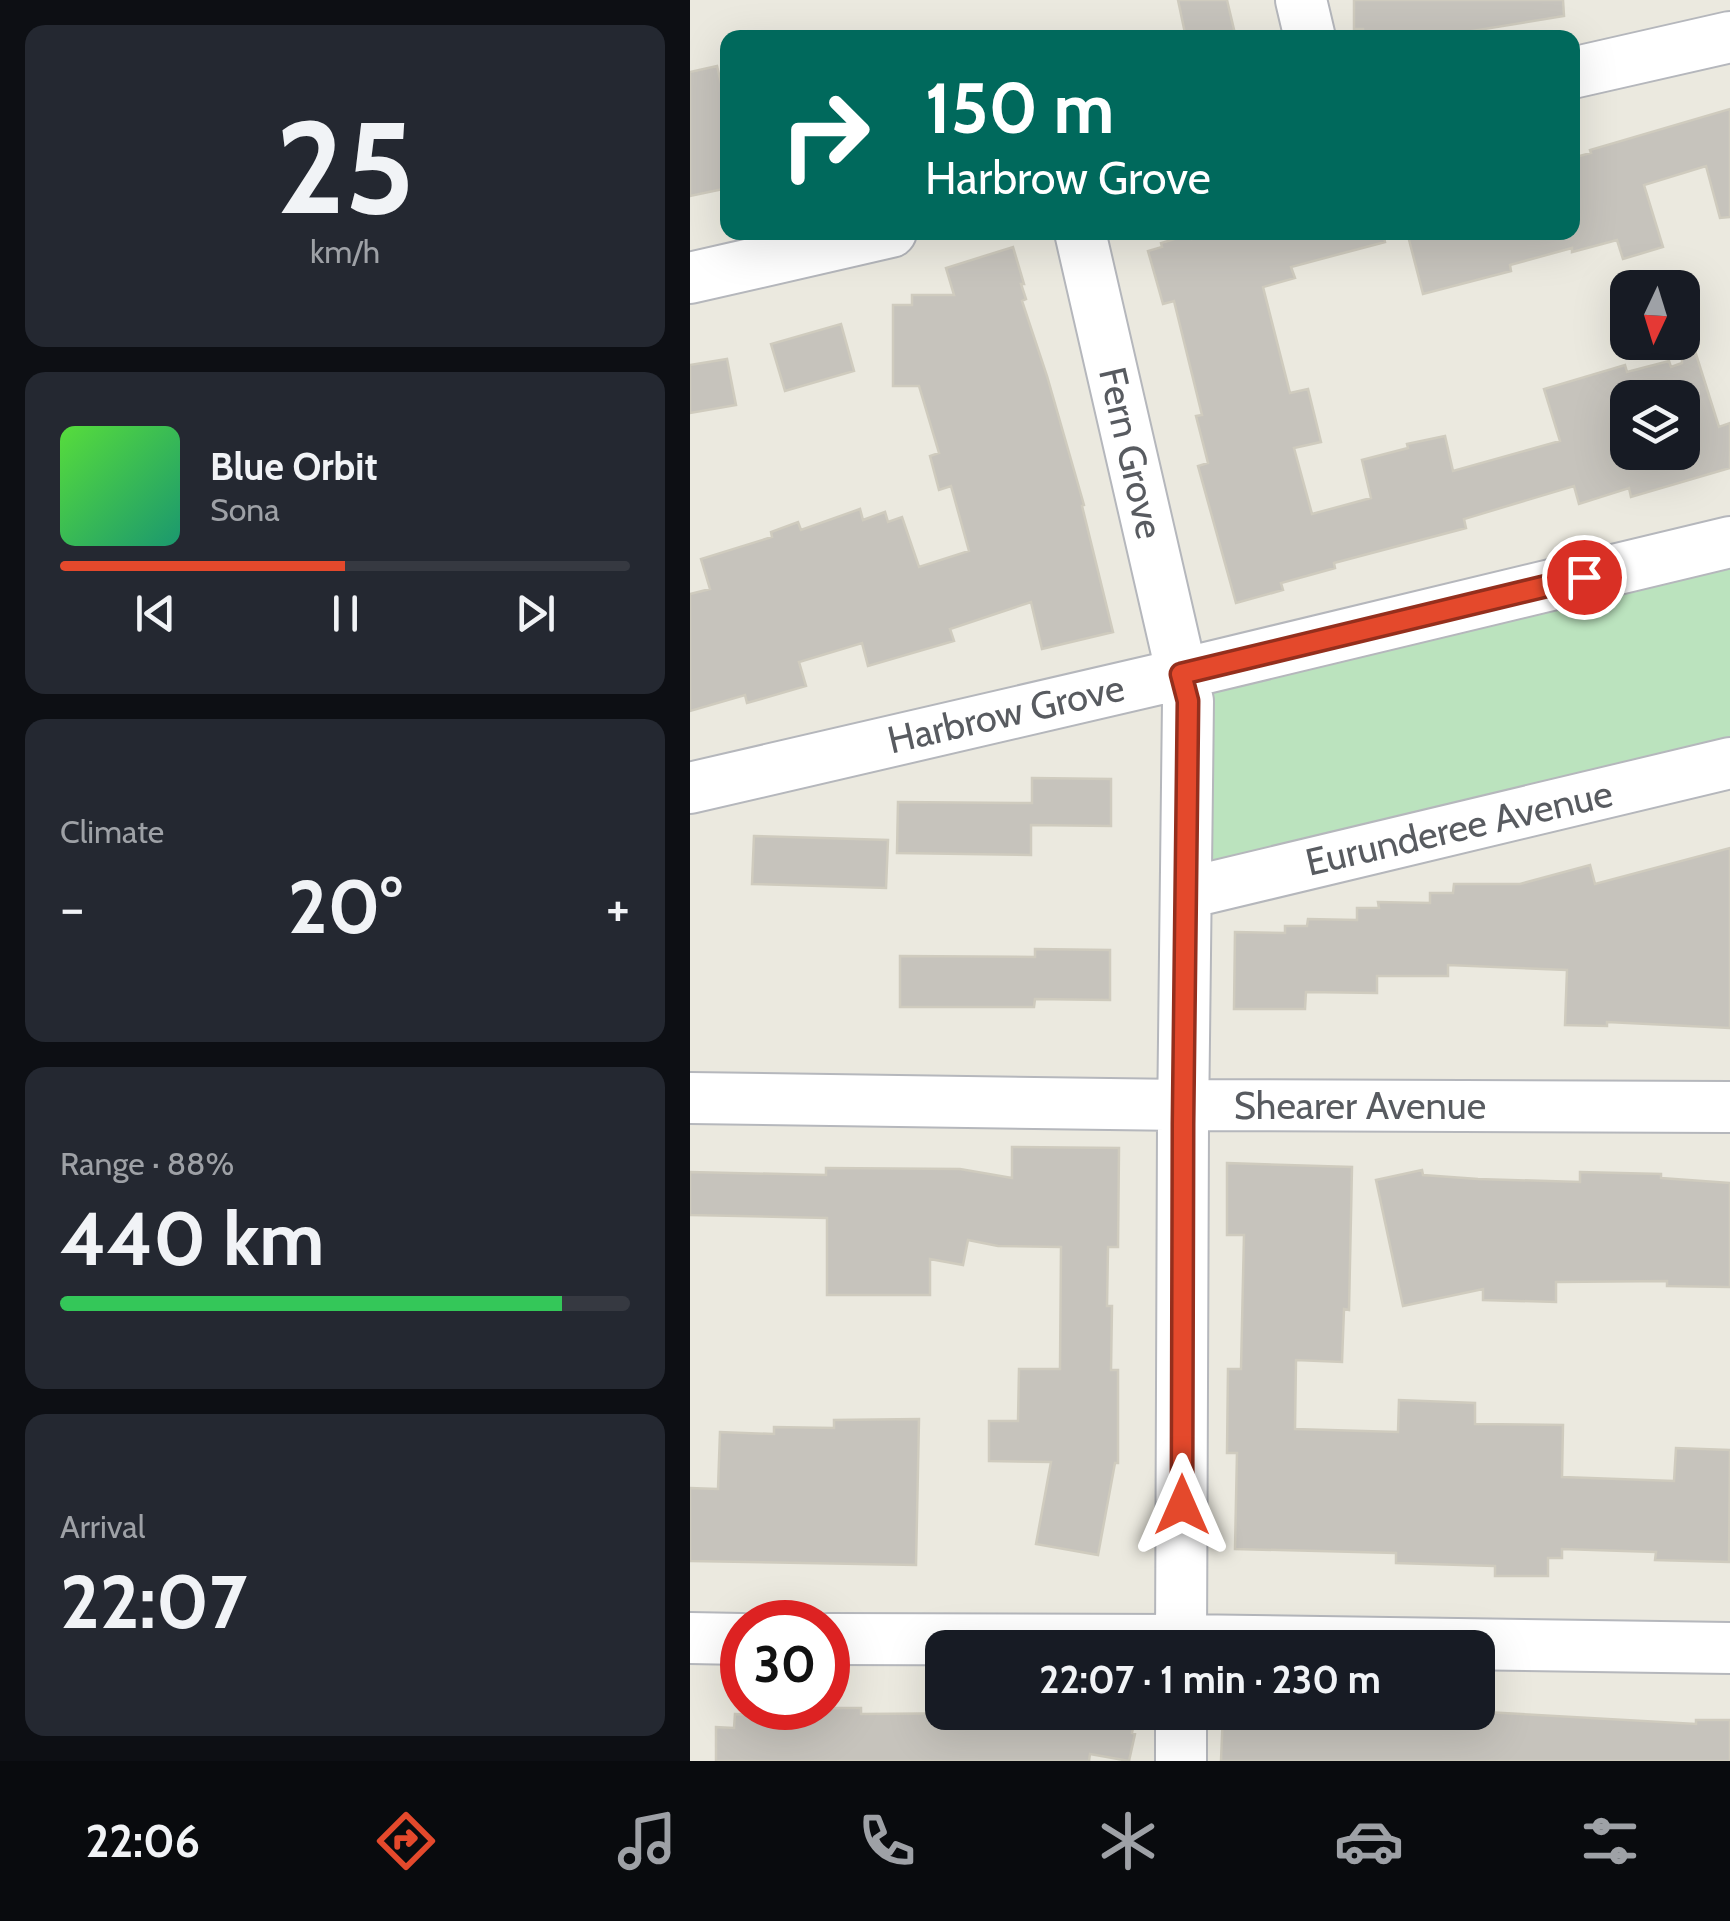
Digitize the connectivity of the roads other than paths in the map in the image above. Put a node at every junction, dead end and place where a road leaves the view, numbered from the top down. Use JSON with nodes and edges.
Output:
{"nodes":[{"id":1,"x":1301,"y":0,"type":"edge"},
{"id":2,"x":1308,"y":30,"type":"edge"},
{"id":3,"x":1730,"y":36,"type":"edge"},
{"id":4,"x":1580,"y":71,"type":"edge"},
{"id":5,"x":856,"y":240,"type":"edge"},
{"id":6,"x":1082,"y":240,"type":"edge"},
{"id":7,"x":690,"y":278,"type":"edge"},
{"id":8,"x":1730,"y":542,"type":"edge"},
{"id":9,"x":1181,"y":674,"type":"junction"},
{"id":10,"x":1730,"y":764,"type":"edge"},
{"id":11,"x":690,"y":788,"type":"edge"},
{"id":12,"x":1187,"y":894,"type":"junction"},
{"id":13,"x":690,"y":1098,"type":"edge"},
{"id":14,"x":1183,"y":1105,"type":"junction"},
{"id":15,"x":1730,"y":1108,"type":"edge"},
{"id":16,"x":1181,"y":1630,"type":"edge"},
{"id":17,"x":690,"y":1638,"type":"edge"},
{"id":18,"x":720,"y":1638,"type":"edge"},
{"id":19,"x":850,"y":1639,"type":"edge"},
{"id":20,"x":925,"y":1640,"type":"edge"},
{"id":21,"x":1495,"y":1646,"type":"edge"},
{"id":22,"x":1730,"y":1648,"type":"edge"},
{"id":23,"x":1181,"y":1730,"type":"edge"},
{"id":24,"x":1180,"y":1761,"type":"edge"}],
"edges":[{"from":1,"to":2,"type":"street"},
{"from":3,"to":4,"type":"street"},
{"from":5,"to":7,"type":"street"},
{"from":6,"to":9,"type":"street","name":"Fern Grove"},
{"from":8,"to":9,"type":"street","name":"Harbrow Grove"},
{"from":9,"to":11,"type":"street","name":"Harbrow Grove"},
{"from":9,"to":12,"type":"street","name":"Fern Grove"},
{"from":10,"to":12,"type":"street","name":"Eurunderee Avenue"},
{"from":12,"to":14,"type":"street","name":"Fern Grove"},
{"from":13,"to":14,"type":"street","name":"Shearer Avenue"},
{"from":14,"to":15,"type":"street","name":"Shearer Avenue"},
{"from":14,"to":16,"type":"street","name":"Fern Grove"},
{"from":17,"to":18,"type":"street"},
{"from":19,"to":20,"type":"street"},
{"from":21,"to":22,"type":"street"},
{"from":23,"to":24,"type":"street"}]}
